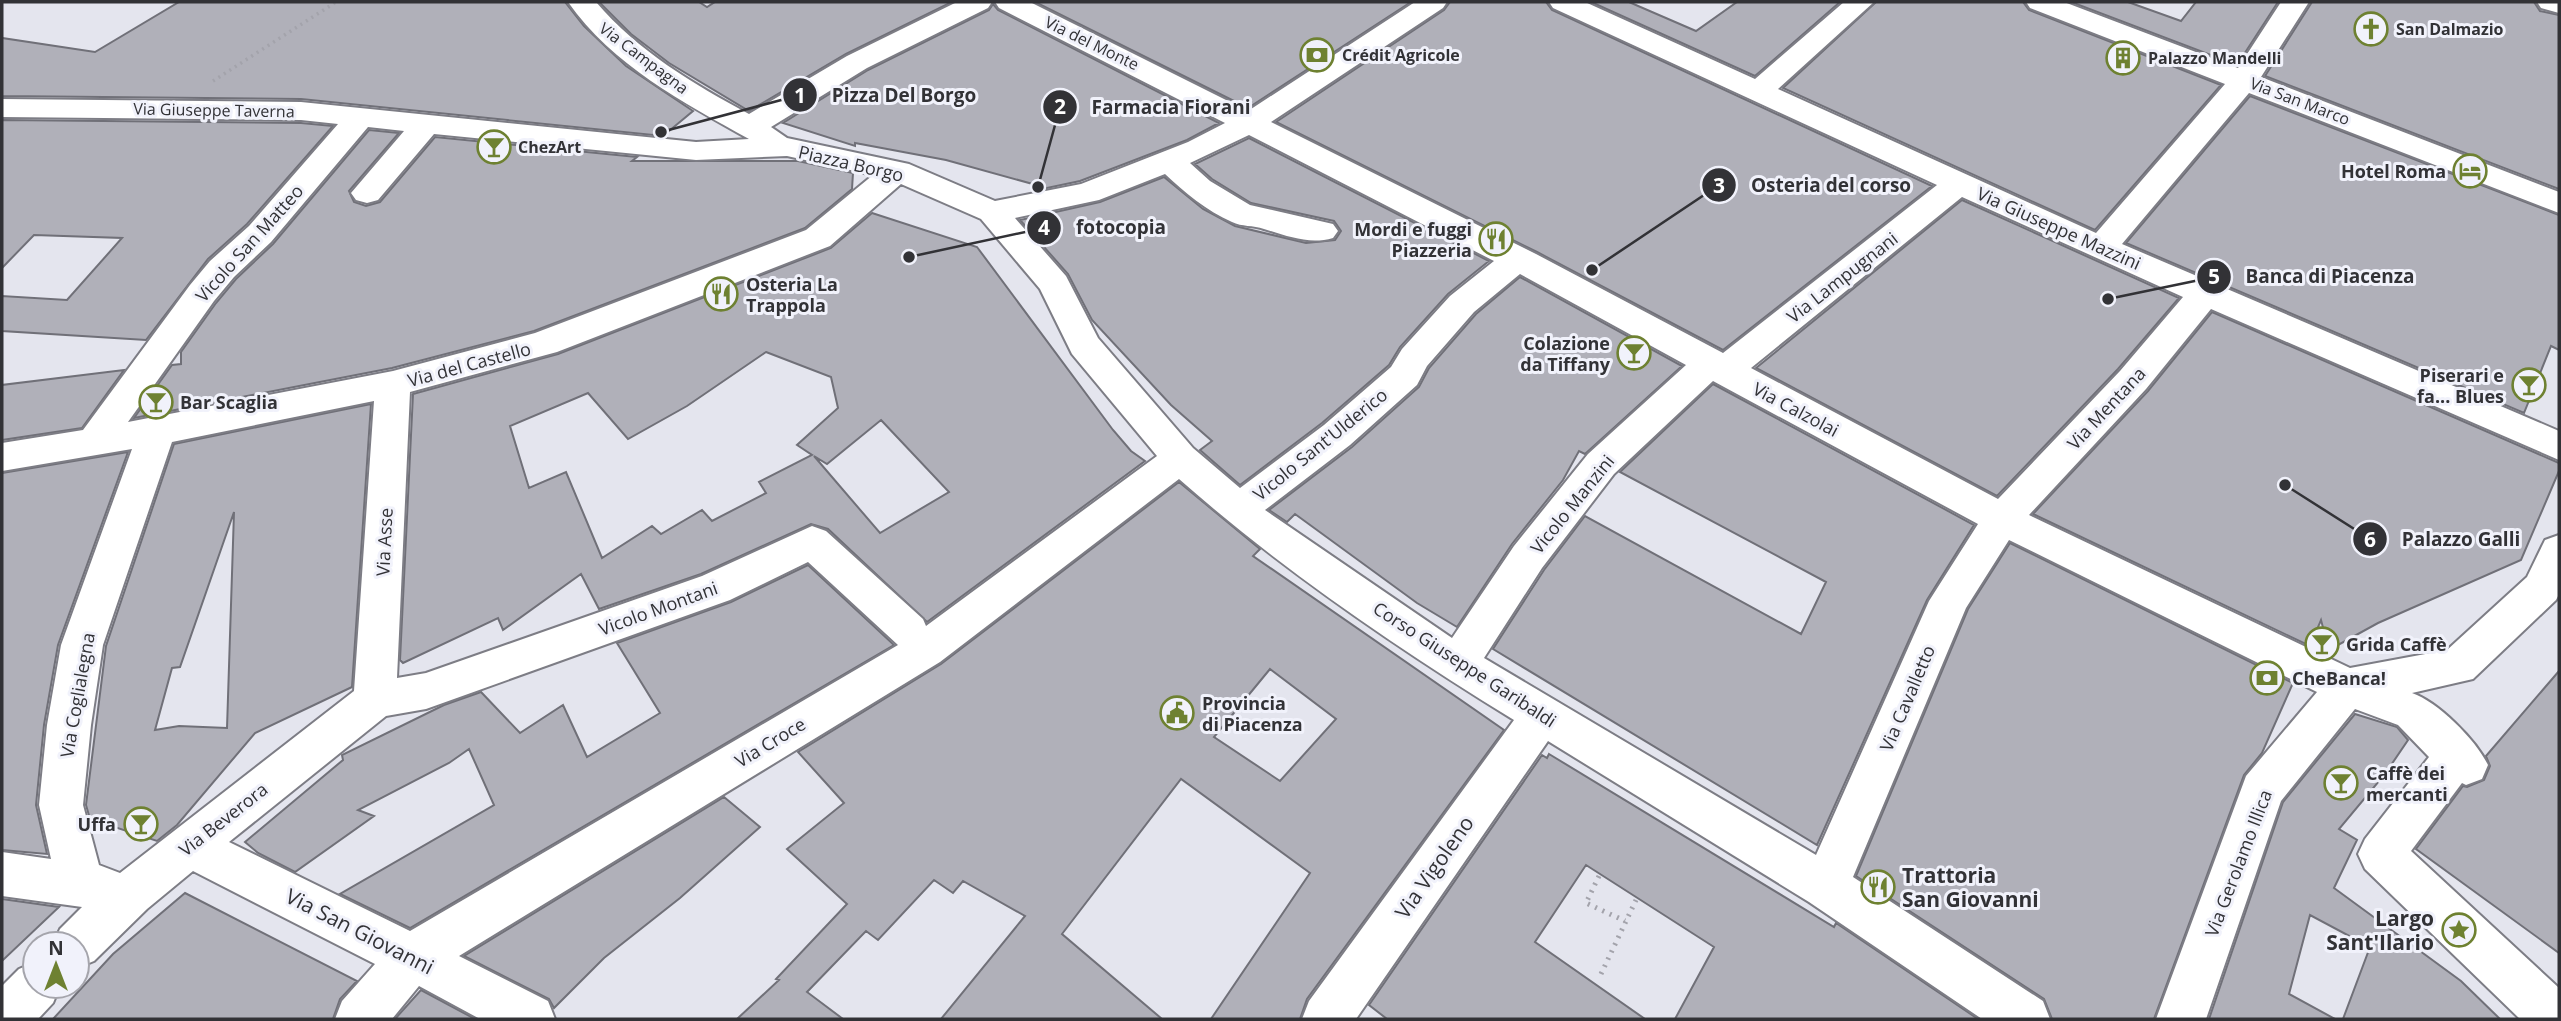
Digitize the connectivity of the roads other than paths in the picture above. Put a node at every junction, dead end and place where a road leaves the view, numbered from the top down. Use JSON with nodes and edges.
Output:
{"nodes":[{"id":1,"x":582,"y":2,"type":"edge"},
{"id":2,"x":978,"y":2,"type":"edge"},
{"id":3,"x":1009,"y":2,"type":"edge"},
{"id":4,"x":1433,"y":2,"type":"edge"},
{"id":5,"x":1563,"y":2,"type":"edge"},
{"id":6,"x":1860,"y":2,"type":"edge"},
{"id":7,"x":2040,"y":2,"type":"edge"},
{"id":8,"x":2295,"y":2,"type":"edge"},
{"id":9,"x":2550,"y":2,"type":"edge"},
{"id":10,"x":2559,"y":5,"type":"edge"},
{"id":11,"x":2245,"y":79,"type":"junction"},
{"id":12,"x":1759,"y":90,"type":"junction"},
{"id":13,"x":8,"y":113,"type":"edge"},
{"id":14,"x":360,"y":117,"type":"junction"},
{"id":15,"x":1251,"y":122,"type":"junction"},
{"id":16,"x":426,"y":124,"type":"junction"},
{"id":17,"x":749,"y":127,"type":"junction"},
{"id":18,"x":787,"y":148,"type":"junction"},
{"id":19,"x":696,"y":151,"type":"joint"},
{"id":20,"x":1170,"y":161,"type":"junction"},
{"id":21,"x":898,"y":171,"type":"junction"},
{"id":22,"x":1960,"y":183,"type":"junction"},
{"id":23,"x":367,"y":193,"type":"dead end"},
{"id":24,"x":2559,"y":203,"type":"edge"},
{"id":25,"x":992,"y":212,"type":"junction"},
{"id":26,"x":1322,"y":231,"type":"dead end"},
{"id":27,"x":2101,"y":248,"type":"junction"},
{"id":28,"x":1518,"y":259,"type":"junction"},
{"id":29,"x":2205,"y":293,"type":"junction"},
{"id":30,"x":1716,"y":367,"type":"junction"},
{"id":31,"x":393,"y":384,"type":"junction"},
{"id":32,"x":158,"y":431,"type":"junction"},
{"id":33,"x":95,"y":441,"type":"junction"},
{"id":34,"x":2559,"y":446,"type":"edge"},
{"id":35,"x":2,"y":457,"type":"edge"},
{"id":36,"x":1180,"y":458,"type":"junction"},
{"id":37,"x":1238,"y":510,"type":"junction"},
{"id":38,"x":2002,"y":519,"type":"junction"},
{"id":39,"x":2559,"y":551,"type":"edge"},
{"id":40,"x":908,"y":631,"type":"dead end"},
{"id":41,"x":1458,"y":664,"type":"junction"},
{"id":42,"x":2347,"y":687,"type":"junction"},
{"id":43,"x":375,"y":700,"type":"junction"},
{"id":44,"x":1542,"y":715,"type":"junction"},
{"id":45,"x":188,"y":845,"type":"junction"},
{"id":46,"x":2,"y":874,"type":"edge"},
{"id":47,"x":80,"y":883,"type":"junction"},
{"id":48,"x":1826,"y":886,"type":"junction"},
{"id":49,"x":130,"y":893,"type":"junction"},
{"id":50,"x":91,"y":931,"type":"edge"},
{"id":51,"x":412,"y":957,"type":"junction"},
{"id":52,"x":22,"y":1000,"type":"edge"},
{"id":53,"x":4,"y":1019,"type":"edge"},
{"id":54,"x":360,"y":1019,"type":"edge"},
{"id":55,"x":530,"y":1019,"type":"edge"},
{"id":56,"x":1327,"y":1019,"type":"edge"},
{"id":57,"x":2025,"y":1019,"type":"edge"},
{"id":58,"x":2181,"y":1019,"type":"edge"},
{"id":59,"x":2556,"y":1019,"type":"edge"}],
"edges":[{"from":1,"to":17,"type":"street","name":"Via Campagna"},
{"from":2,"to":17,"type":"street"},
{"from":3,"to":15,"type":"street","name":"Via del Monte"},
{"from":4,"to":15,"type":"street"},
{"from":5,"to":12,"type":"street","name":"Via Giuseppe Mazzini"},
{"from":6,"to":12,"type":"street"},
{"from":7,"to":11,"type":"street","name":"Via San Marco"},
{"from":8,"to":11,"type":"street"},
{"from":9,"to":10,"type":"street"},
{"from":11,"to":24,"type":"street","name":"Via San Marco"},
{"from":11,"to":27,"type":"street"},
{"from":12,"to":22,"type":"street","name":"Via Giuseppe Mazzini"},
{"from":13,"to":14,"type":"street","name":"Via Giuseppe Taverna"},
{"from":14,"to":16,"type":"street","name":"Via Giuseppe Taverna"},
{"from":14,"to":33,"type":"street","name":"Vicolo San Matteo"},
{"from":15,"to":20,"type":"street"},
{"from":15,"to":28,"type":"street","name":"Via Calzolai"},
{"from":16,"to":19,"type":"street","name":"Via Giuseppe Taverna"},
{"from":16,"to":23,"type":"street"},
{"from":17,"to":18,"type":"street","name":"Piazza Borgo"},
{"from":18,"to":19,"type":"street","name":"Piazza Borgo"},
{"from":18,"to":21,"type":"street","name":"Piazza Borgo"},
{"from":20,"to":25,"type":"street"},
{"from":20,"to":26,"type":"street"},
{"from":21,"to":25,"type":"street","name":"Piazza Borgo"},
{"from":21,"to":31,"type":"street","name":"Via del Castello"},
{"from":22,"to":27,"type":"street","name":"Via Giuseppe Mazzini"},
{"from":22,"to":30,"type":"street","name":"Via Lampugnani"},
{"from":25,"to":36,"type":"street","name":"Corso Giuseppe Garibaldi"},
{"from":27,"to":29,"type":"street","name":"Via Giuseppe Mazzini"},
{"from":28,"to":30,"type":"street","name":"Via Calzolai"},
{"from":28,"to":37,"type":"street","name":"Vicolo Sant'Ulderico"},
{"from":29,"to":34,"type":"street","name":"Via Giuseppe Mazzini"},
{"from":29,"to":38,"type":"street","name":"Via Mentana"},
{"from":30,"to":38,"type":"street","name":"Via Calzolai"},
{"from":30,"to":41,"type":"street","name":"Vicolo Manzini"},
{"from":31,"to":32,"type":"street","name":"Via del Castello"},
{"from":31,"to":43,"type":"street","name":"Via Asse"},
{"from":32,"to":33,"type":"street","name":"Via del Castello"},
{"from":32,"to":47,"type":"street","name":"Via Coglialegna"},
{"from":33,"to":35,"type":"street","name":"Via del Castello"},
{"from":36,"to":37,"type":"street","name":"Corso Giuseppe Garibaldi"},
{"from":36,"to":51,"type":"street","name":"Via Croce"},
{"from":37,"to":41,"type":"street","name":"Corso Giuseppe Garibaldi"},
{"from":38,"to":42,"type":"street","name":"Via Calzolai"},
{"from":38,"to":48,"type":"street","name":"Via Cavalletto"},
{"from":39,"to":42,"type":"street"},
{"from":40,"to":43,"type":"street","name":"Vicolo Montani"},
{"from":41,"to":44,"type":"street","name":"Corso Giuseppe Garibaldi"},
{"from":42,"to":58,"type":"street","name":"Via Gerolamo Illica"},
{"from":42,"to":59,"type":"street","name":"Via Calzolai"},
{"from":43,"to":45,"type":"street","name":"Via Beverora"},
{"from":44,"to":48,"type":"street","name":"Corso Giuseppe Garibaldi"},
{"from":44,"to":56,"type":"street","name":"Via Vigoleno"},
{"from":45,"to":49,"type":"street","name":"Via Beverora"},
{"from":45,"to":51,"type":"street","name":"Via San Giovanni"},
{"from":46,"to":47,"type":"street"},
{"from":47,"to":49,"type":"street"},
{"from":48,"to":57,"type":"street","name":"Corso Giuseppe Garibaldi"},
{"from":49,"to":50,"type":"street","name":"Via Beverora"},
{"from":51,"to":54,"type":"street","name":"Via Croce"},
{"from":51,"to":55,"type":"street","name":"Via San Giovanni"},
{"from":52,"to":53,"type":"street"}]}
